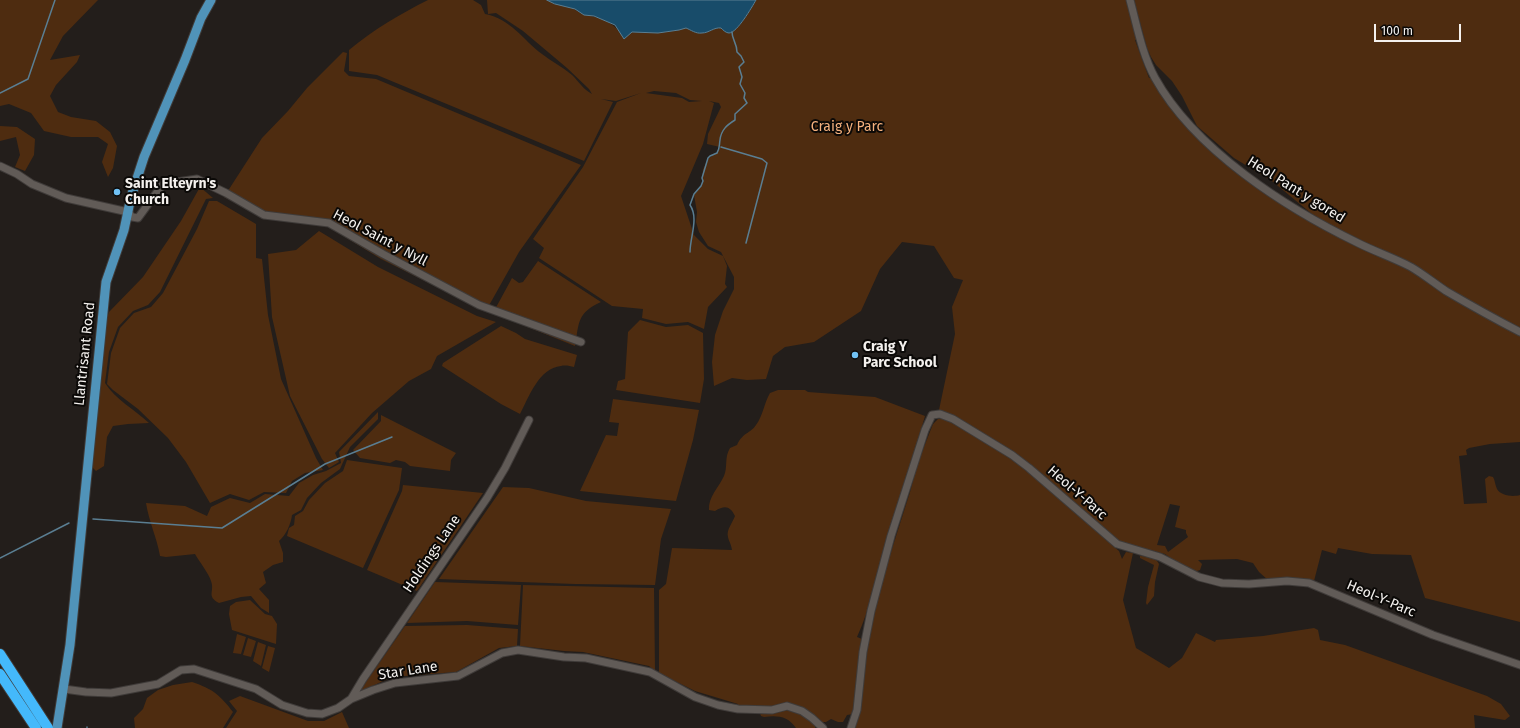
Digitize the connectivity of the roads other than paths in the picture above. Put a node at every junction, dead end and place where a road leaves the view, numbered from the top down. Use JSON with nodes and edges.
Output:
{"nodes":[{"id":1,"x":211,"y":0,"type":"edge"},
{"id":2,"x":1130,"y":0,"type":"edge"},
{"id":3,"x":0,"y":166,"type":"edge"},
{"id":4,"x":128,"y":212,"type":"junction"},
{"id":5,"x":1520,"y":332,"type":"edge"},
{"id":6,"x":581,"y":342,"type":"dead end"},
{"id":7,"x":529,"y":420,"type":"dead end"},
{"id":8,"x":0,"y":654,"type":"edge"},
{"id":9,"x":1520,"y":665,"type":"edge"},
{"id":10,"x":0,"y":674,"type":"edge"},
{"id":11,"x":64,"y":689,"type":"junction"},
{"id":12,"x":351,"y":699,"type":"junction"},
{"id":13,"x":36,"y":728,"type":"edge"},
{"id":14,"x":48,"y":728,"type":"edge"},
{"id":15,"x":57,"y":728,"type":"edge"},
{"id":16,"x":823,"y":728,"type":"edge"},
{"id":17,"x":851,"y":728,"type":"edge"}],
"edges":[{"from":1,"to":4,"type":"main road","name":"Llantrisant Road"},
{"from":2,"to":5,"type":"street","name":"Heol Pant y gored"},
{"from":3,"to":4,"type":"street","name":"Heol Saint y Nyll"},
{"from":4,"to":6,"type":"street","name":"Heol Saint y Nyll"},
{"from":4,"to":11,"type":"main road","name":"Llantrisant Road"},
{"from":7,"to":12,"type":"street","name":"Holdings Lane"},
{"from":8,"to":14,"type":"highway"},
{"from":9,"to":17,"type":"street","name":"Heol-Y-Parc"},
{"from":10,"to":13,"type":"highway"},
{"from":11,"to":12,"type":"street","name":"Star Lane"},
{"from":11,"to":15,"type":"main road","name":"Llantrisant Road"},
{"from":12,"to":16,"type":"street","name":"Star Lane"}]}
